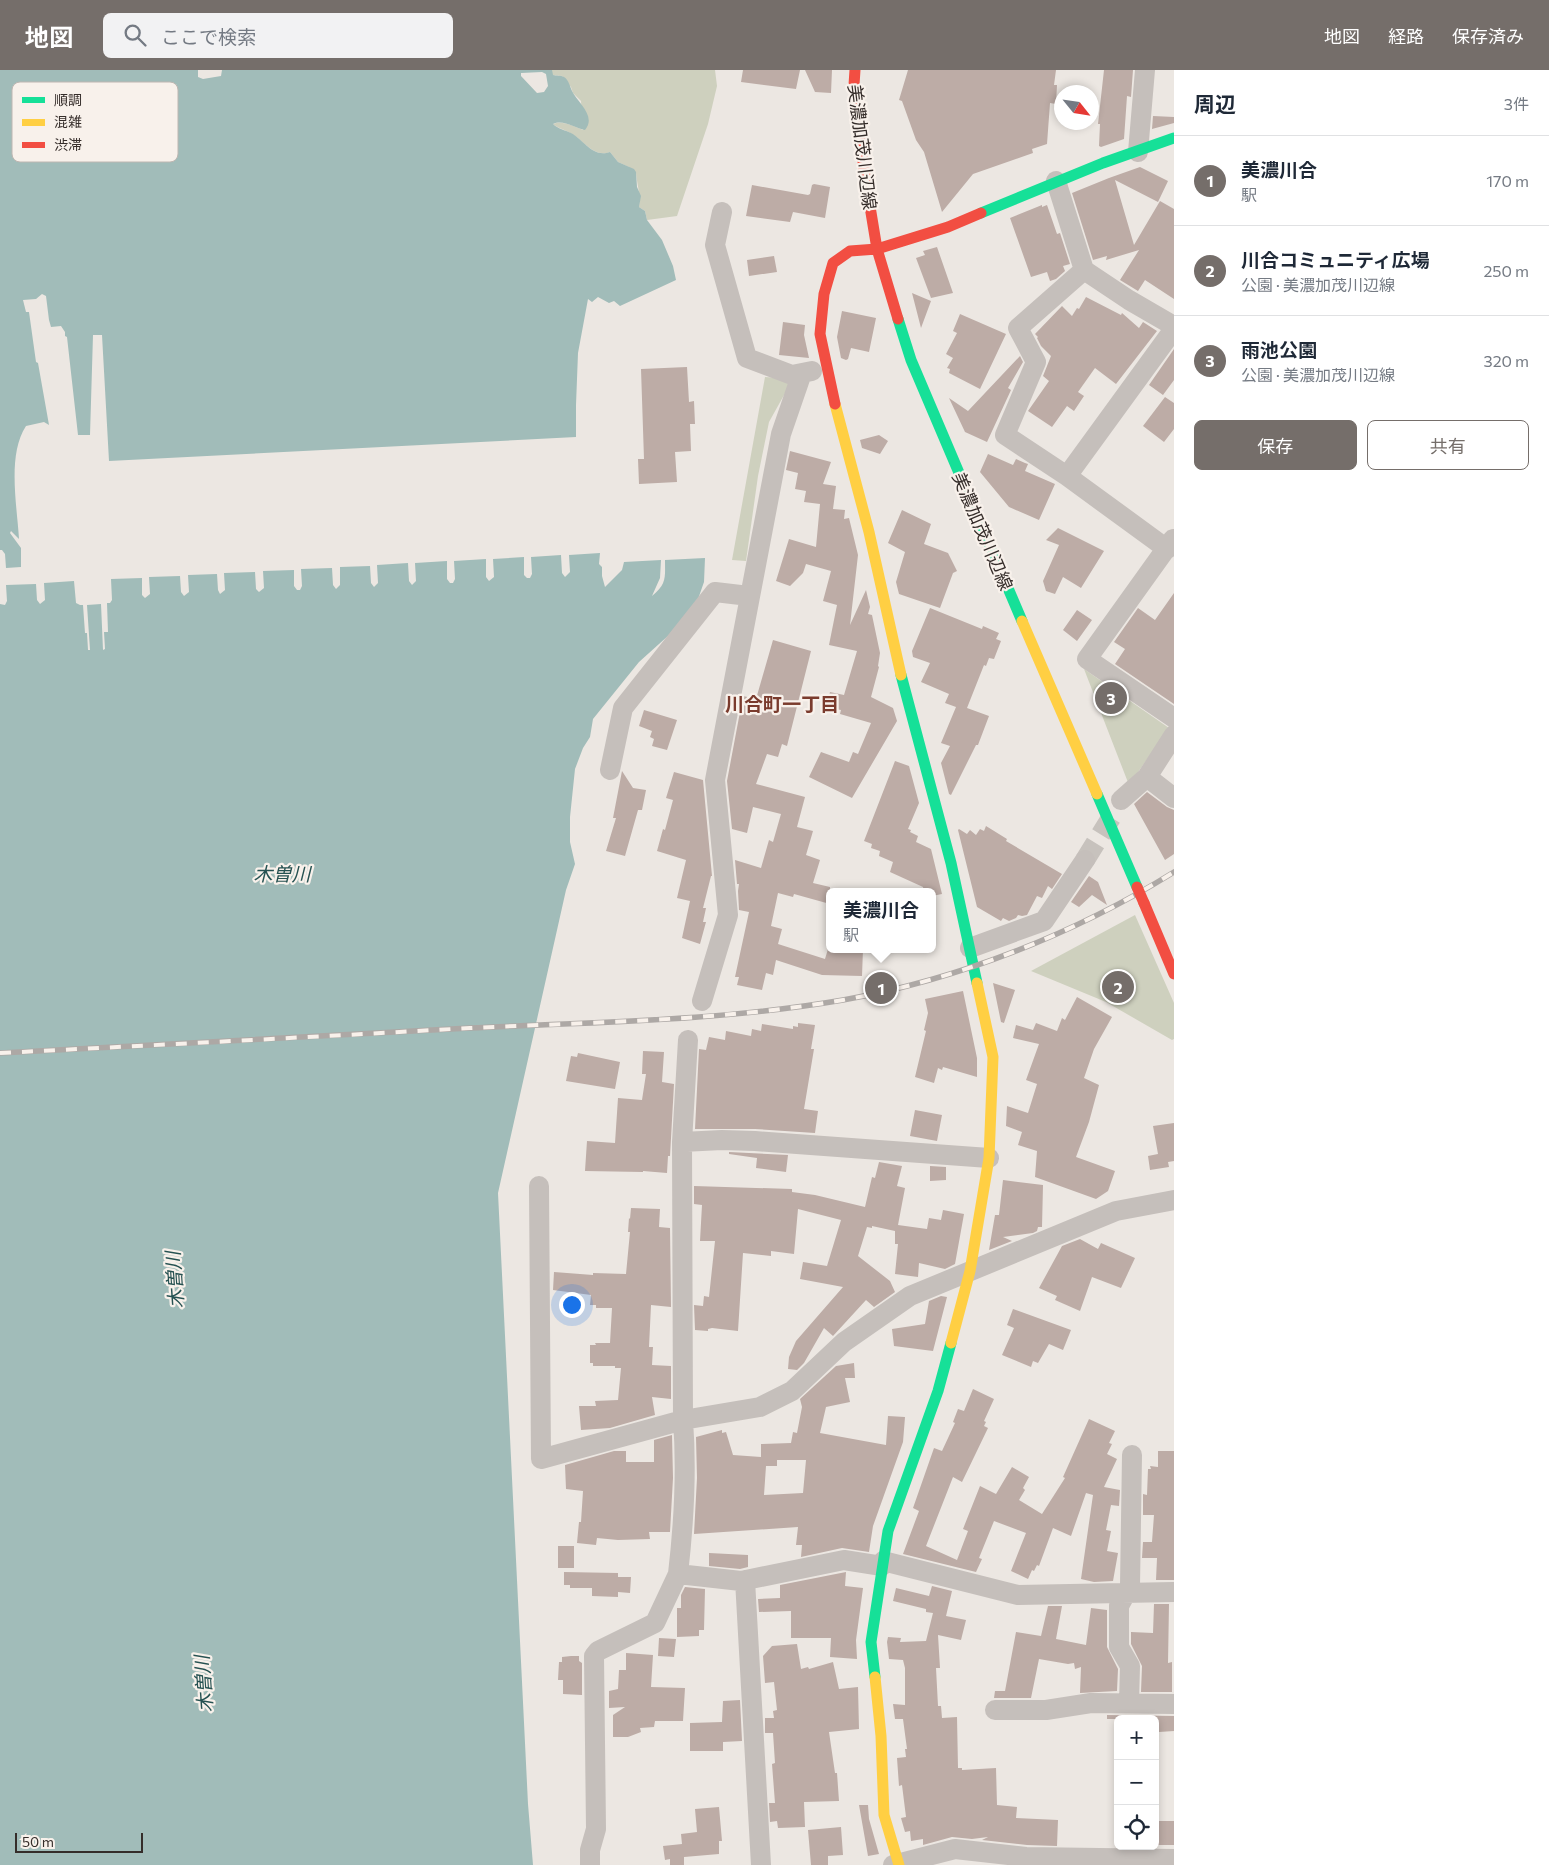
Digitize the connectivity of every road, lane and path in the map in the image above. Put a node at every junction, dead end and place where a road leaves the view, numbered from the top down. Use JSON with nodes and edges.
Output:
{"nodes":[{"id":1,"x":855,"y":70,"type":"edge"},
{"id":2,"x":1145,"y":70,"type":"edge"},
{"id":3,"x":1174,"y":138,"type":"edge"},
{"id":4,"x":1138,"y":152,"type":"junction"},
{"id":5,"x":1056,"y":181,"type":"junction"},
{"id":6,"x":722,"y":212,"type":"dead end"},
{"id":7,"x":877,"y":249,"type":"junction"},
{"id":8,"x":1084,"y":270,"type":"junction"},
{"id":9,"x":1174,"y":327,"type":"edge"},
{"id":10,"x":827,"y":368,"type":"junction"},
{"id":11,"x":802,"y":373,"type":"junction"},
{"id":12,"x":1067,"y":476,"type":"junction"},
{"id":13,"x":1170,"y":544,"type":"edge"},
{"id":14,"x":749,"y":596,"type":"junction"},
{"id":15,"x":1174,"y":718,"type":"edge"},
{"id":16,"x":1174,"y":735,"type":"edge"},
{"id":17,"x":610,"y":770,"type":"dead end"},
{"id":18,"x":1146,"y":777,"type":"junction"},
{"id":19,"x":1174,"y":798,"type":"edge"},
{"id":20,"x":1122,"y":800,"type":"tunnel mouth"},
{"id":21,"x":1085,"y":860,"type":"tunnel mouth"},
{"id":22,"x":970,"y":948,"type":"junction"},
{"id":23,"x":1174,"y":974,"type":"edge"},
{"id":24,"x":702,"y":1001,"type":"dead end"},
{"id":25,"x":688,"y":1040,"type":"dead end"},
{"id":26,"x":682,"y":1142,"type":"junction"},
{"id":27,"x":989,"y":1158,"type":"junction"},
{"id":28,"x":539,"y":1186,"type":"dead end"},
{"id":29,"x":1174,"y":1200,"type":"edge"},
{"id":30,"x":970,"y":1271,"type":"junction"},
{"id":31,"x":683,"y":1420,"type":"junction"},
{"id":32,"x":1132,"y":1455,"type":"dead end"},
{"id":33,"x":882,"y":1564,"type":"junction"},
{"id":34,"x":678,"y":1574,"type":"junction"},
{"id":35,"x":745,"y":1580,"type":"junction"},
{"id":36,"x":1127,"y":1592,"type":"junction"},
{"id":37,"x":1174,"y":1592,"type":"edge"},
{"id":38,"x":1129,"y":1703,"type":"junction"},
{"id":39,"x":1174,"y":1704,"type":"edge"},
{"id":40,"x":995,"y":1710,"type":"dead end"},
{"id":41,"x":1164,"y":1861,"type":"edge"},
{"id":42,"x":590,"y":1865,"type":"edge"},
{"id":43,"x":761,"y":1865,"type":"edge"},
{"id":44,"x":897,"y":1865,"type":"edge"}],
"edges":[{"from":1,"to":7,"type":"street","name":"美濃加茂川辺線"},
{"from":2,"to":4,"type":"street"},
{"from":3,"to":4,"type":"street"},
{"from":4,"to":5,"type":"street"},
{"from":5,"to":7,"type":"street"},
{"from":5,"to":8,"type":"street"},
{"from":6,"to":11,"type":"street"},
{"from":7,"to":10,"type":"street"},
{"from":7,"to":23,"type":"street","name":"美濃加茂川辺線","bridge":true},
{"from":8,"to":9,"type":"street"},
{"from":8,"to":12,"type":"street"},
{"from":9,"to":12,"type":"street"},
{"from":10,"to":11,"type":"street"},
{"from":10,"to":22,"type":"street"},
{"from":11,"to":14,"type":"street"},
{"from":12,"to":13,"type":"street"},
{"from":13,"to":15,"type":"street"},
{"from":14,"to":17,"type":"street"},
{"from":14,"to":24,"type":"street"},
{"from":16,"to":18,"type":"street"},
{"from":18,"to":19,"type":"street"},
{"from":18,"to":20,"type":"street"},
{"from":21,"to":22,"type":"street"},
{"from":22,"to":27,"type":"street"},
{"from":25,"to":26,"type":"street"},
{"from":26,"to":27,"type":"street"},
{"from":26,"to":31,"type":"street"},
{"from":27,"to":30,"type":"street"},
{"from":28,"to":31,"type":"street"},
{"from":29,"to":30,"type":"street"},
{"from":30,"to":31,"type":"street"},
{"from":30,"to":33,"type":"street"},
{"from":31,"to":34,"type":"street"},
{"from":32,"to":36,"type":"street"},
{"from":33,"to":35,"type":"street"},
{"from":33,"to":36,"type":"street"},
{"from":33,"to":44,"type":"street"},
{"from":34,"to":35,"type":"street"},
{"from":34,"to":42,"type":"street"},
{"from":35,"to":43,"type":"street"},
{"from":36,"to":37,"type":"street"},
{"from":36,"to":38,"type":"street"},
{"from":38,"to":39,"type":"street"},
{"from":38,"to":40,"type":"street"},
{"from":41,"to":44,"type":"street"}]}
